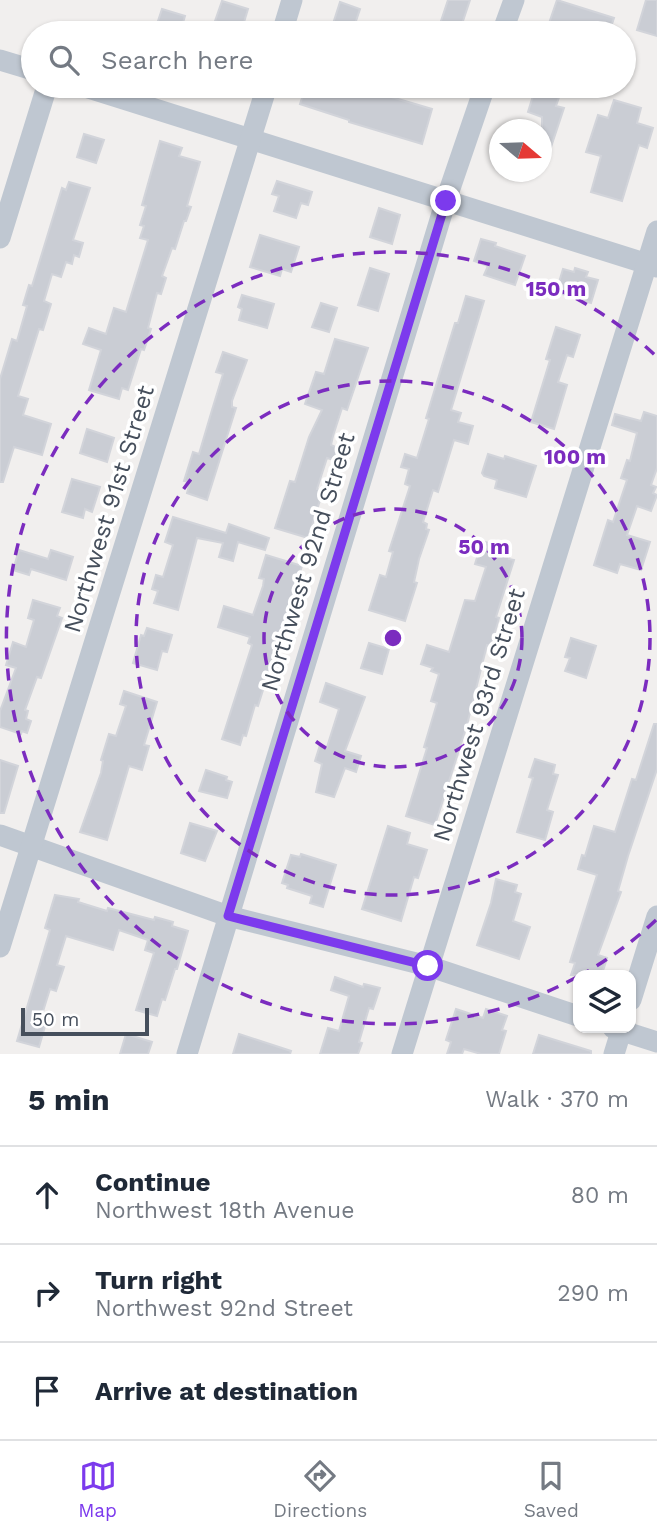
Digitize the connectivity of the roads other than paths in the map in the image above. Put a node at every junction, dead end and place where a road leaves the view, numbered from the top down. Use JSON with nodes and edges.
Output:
{"nodes":[{"id":1,"x":292,"y":0,"type":"edge"},
{"id":2,"x":514,"y":0,"type":"edge"},
{"id":3,"x":286,"y":21,"type":"edge"},
{"id":4,"x":506,"y":21,"type":"edge"},
{"id":5,"x":0,"y":60,"type":"edge"},
{"id":6,"x":21,"y":66,"type":"edge"},
{"id":7,"x":43,"y":98,"type":"edge"},
{"id":8,"x":120,"y":98,"type":"edge"},
{"id":9,"x":263,"y":98,"type":"edge"},
{"id":10,"x":481,"y":98,"type":"edge"},
{"id":11,"x":251,"y":139,"type":"junction"},
{"id":12,"x":446,"y":201,"type":"junction"},
{"id":13,"x":657,"y":231,"type":"edge"},
{"id":14,"x":0,"y":238,"type":"edge"},
{"id":15,"x":652,"y":265,"type":"edge"},
{"id":16,"x":0,"y":835,"type":"edge"},
{"id":17,"x":32,"y":845,"type":"junction"},
{"id":18,"x":228,"y":916,"type":"junction"},
{"id":19,"x":657,"y":916,"type":"edge"},
{"id":20,"x":0,"y":947,"type":"edge"},
{"id":21,"x":428,"y":966,"type":"junction"},
{"id":22,"x":636,"y":984,"type":"edge"},
{"id":23,"x":573,"y":1014,"type":"edge"},
{"id":24,"x":618,"y":1033,"type":"edge"},
{"id":25,"x":631,"y":1033,"type":"edge"},
{"id":26,"x":657,"y":1042,"type":"edge"},
{"id":27,"x":187,"y":1054,"type":"edge"},
{"id":28,"x":402,"y":1054,"type":"edge"},
{"id":29,"x":614,"y":1054,"type":"edge"}],
"edges":[{"from":1,"to":3,"type":"street"},
{"from":2,"to":4,"type":"street"},
{"from":5,"to":6,"type":"street"},
{"from":7,"to":14,"type":"street"},
{"from":8,"to":11,"type":"street"},
{"from":9,"to":11,"type":"street","name":"Northwest 91st Street"},
{"from":10,"to":12,"type":"street","name":"Northwest 92nd Street"},
{"from":11,"to":12,"type":"street"},
{"from":11,"to":17,"type":"street","name":"Northwest 91st Street"},
{"from":12,"to":15,"type":"street"},
{"from":12,"to":18,"type":"street","name":"Northwest 92nd Street"},
{"from":13,"to":15,"type":"street","name":"Northwest 93rd Street"},
{"from":15,"to":21,"type":"street","name":"Northwest 93rd Street"},
{"from":16,"to":17,"type":"street"},
{"from":17,"to":18,"type":"street"},
{"from":17,"to":20,"type":"street","name":"Northwest 91st Street"},
{"from":18,"to":21,"type":"street"},
{"from":18,"to":27,"type":"street","name":"Northwest 92nd Street"},
{"from":19,"to":22,"type":"street"},
{"from":21,"to":23,"type":"street"},
{"from":21,"to":28,"type":"street","name":"Northwest 93rd Street"},
{"from":24,"to":29,"type":"street"},
{"from":25,"to":26,"type":"street"}]}
